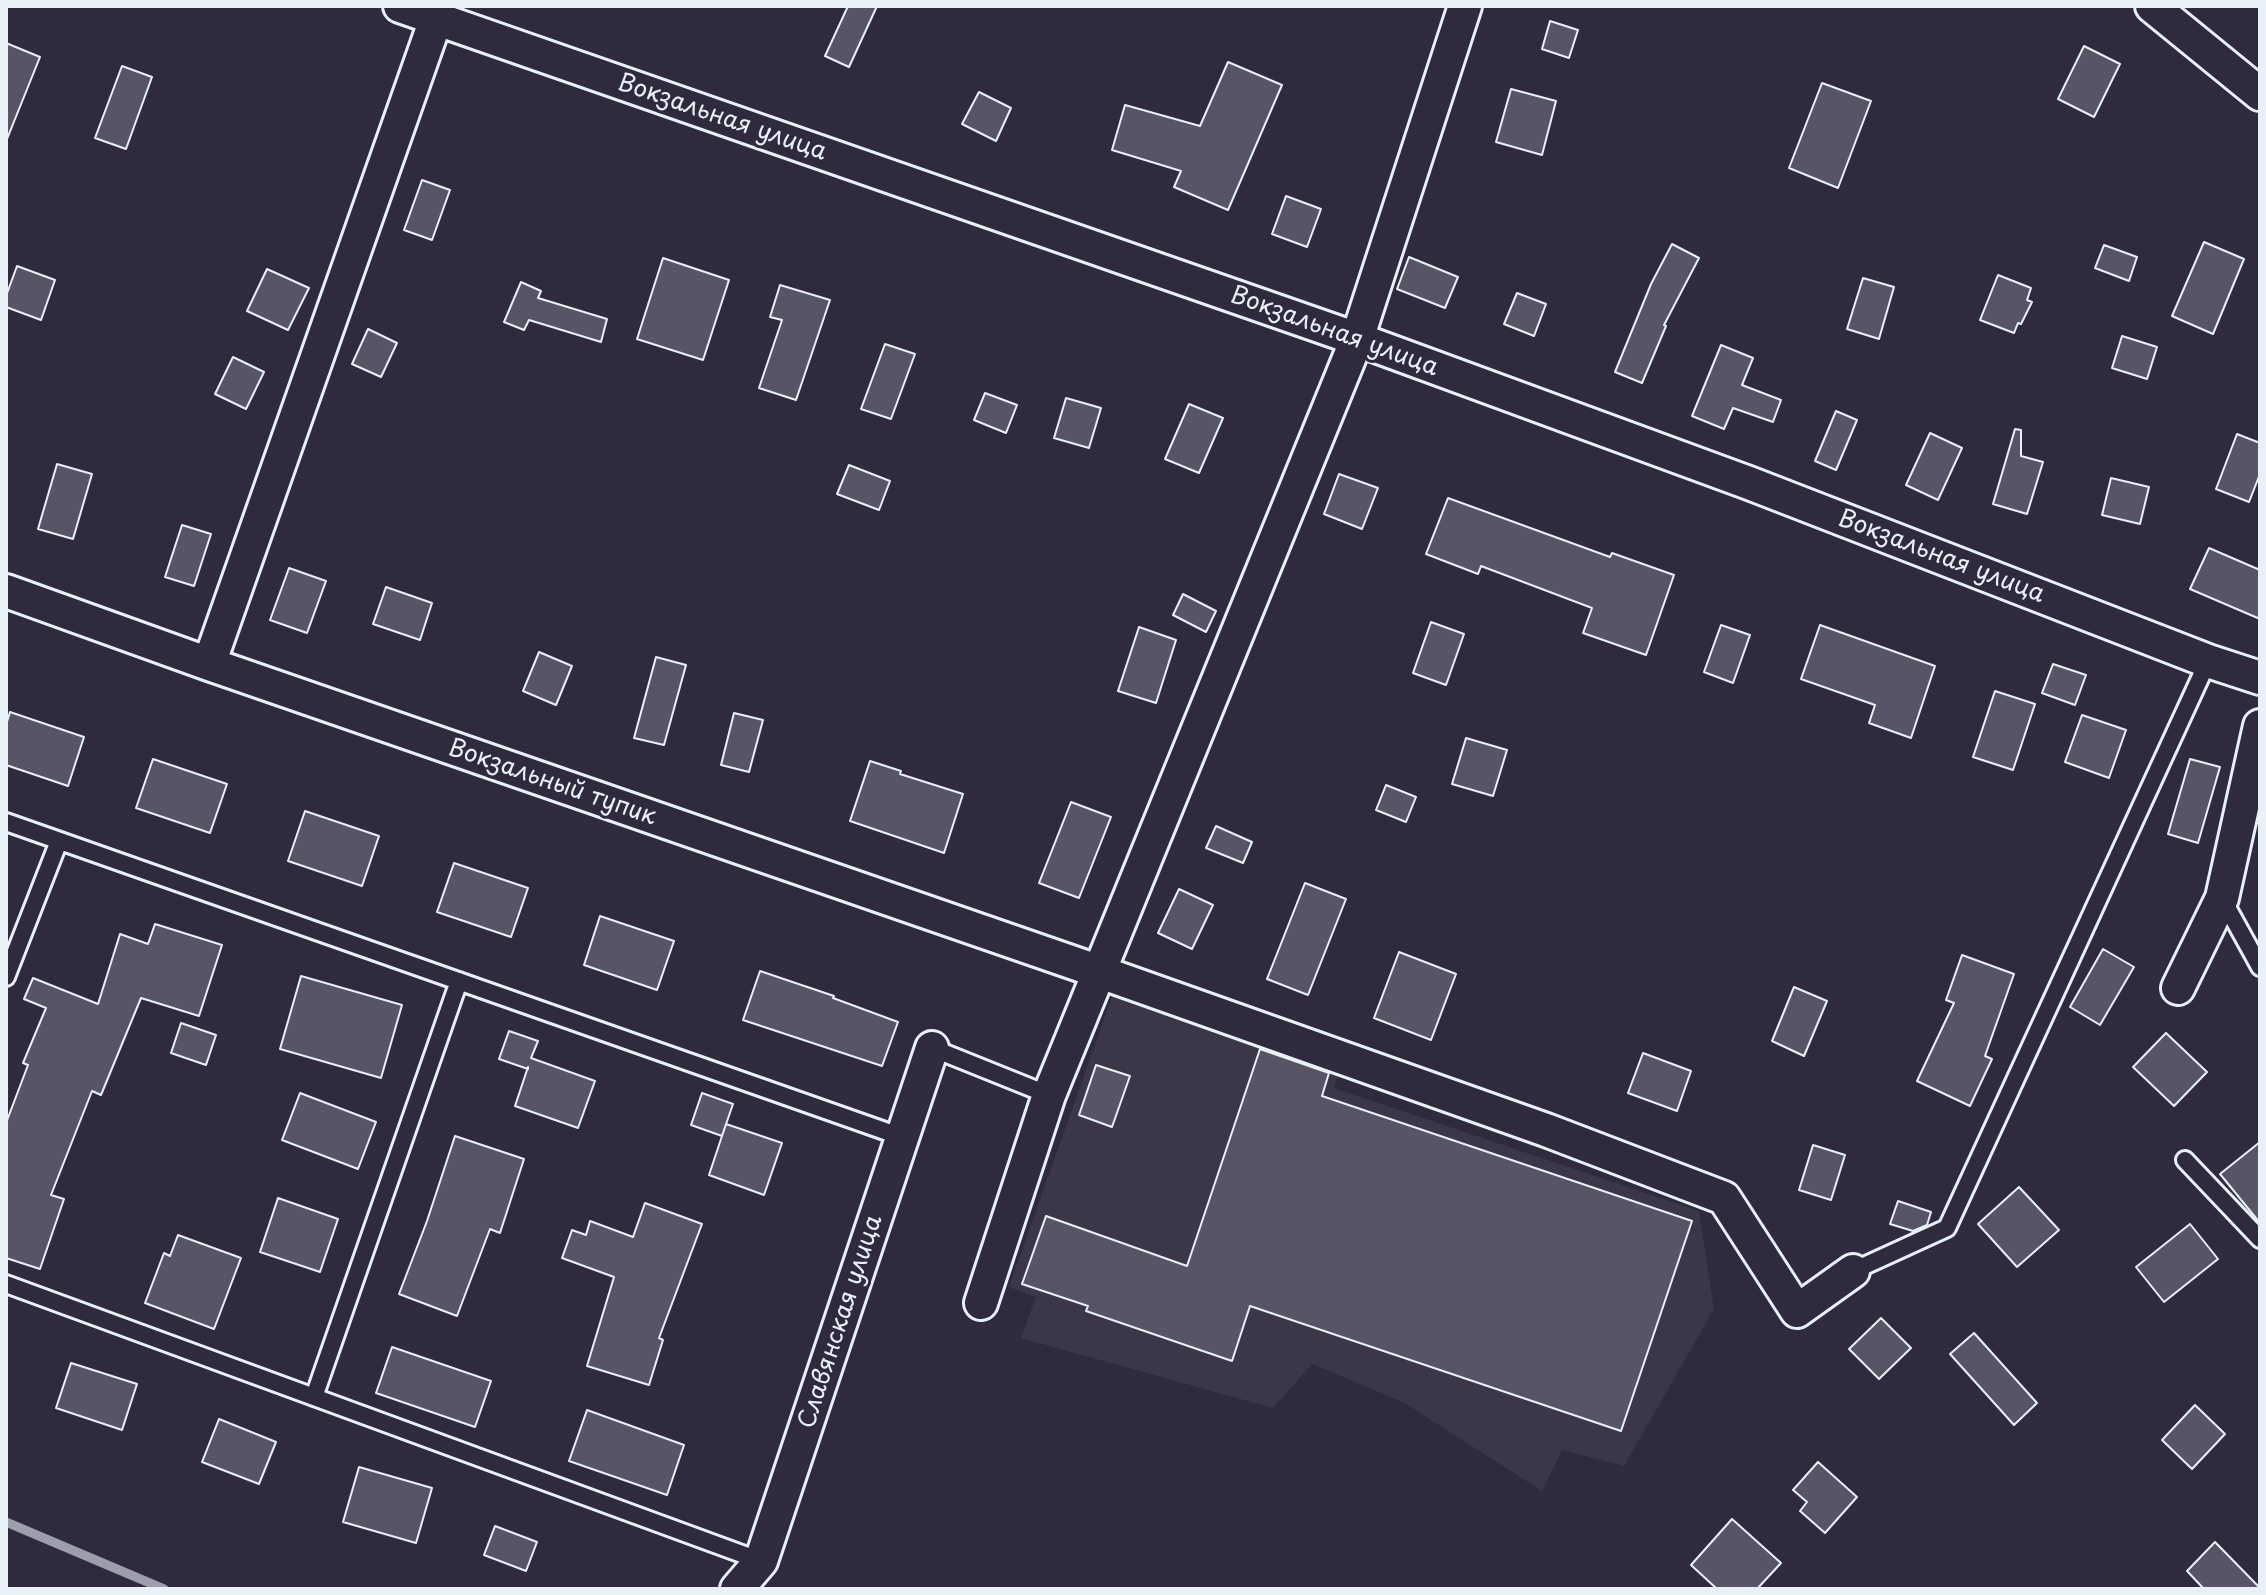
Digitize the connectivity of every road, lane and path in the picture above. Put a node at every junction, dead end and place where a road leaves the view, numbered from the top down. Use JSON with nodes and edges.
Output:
{"nodes":[{"id":1,"x":400,"y":6,"type":"edge"},
{"id":2,"x":1465,"y":6,"type":"edge"},
{"id":3,"x":2152,"y":6,"type":"edge"},
{"id":4,"x":436,"y":19,"type":"junction"},
{"id":5,"x":2260,"y":94,"type":"edge"},
{"id":6,"x":1357,"y":339,"type":"junction"},
{"id":7,"x":6,"y":591,"type":"edge"},
{"id":8,"x":2208,"y":661,"type":"junction"},
{"id":9,"x":209,"y":664,"type":"junction"},
{"id":10,"x":2260,"y":678,"type":"edge"},
{"id":11,"x":2260,"y":726,"type":"edge"},
{"id":12,"x":6,"y":822,"type":"edge"},
{"id":13,"x":59,"y":841,"type":"junction"},
{"id":14,"x":2222,"y":898,"type":"junction"},
{"id":15,"x":2260,"y":967,"type":"edge"},
{"id":16,"x":1100,"y":972,"type":"junction"},
{"id":17,"x":6,"y":977,"type":"edge"},
{"id":18,"x":459,"y":981,"type":"junction"},
{"id":19,"x":2178,"y":988,"type":"dead end"},
{"id":20,"x":932,"y":1048,"type":"joint"},
{"id":21,"x":1049,"y":1095,"type":"junction"},
{"id":22,"x":902,"y":1137,"type":"junction"},
{"id":23,"x":2185,"y":1160,"type":"dead end"},
{"id":24,"x":2260,"y":1239,"type":"edge"},
{"id":25,"x":1853,"y":1271,"type":"joint"},
{"id":26,"x":6,"y":1284,"type":"edge"},
{"id":27,"x":981,"y":1303,"type":"dead end"},
{"id":28,"x":314,"y":1397,"type":"junction"},
{"id":29,"x":761,"y":1561,"type":"junction"},
{"id":30,"x":737,"y":1589,"type":"edge"}],
"edges":[{"from":1,"to":4,"type":"street","name":"Вокзальная улица"},
{"from":2,"to":6,"type":"street"},
{"from":3,"to":5,"type":"street"},
{"from":4,"to":6,"type":"street","name":"Вокзальная улица"},
{"from":4,"to":9,"type":"street"},
{"from":6,"to":8,"type":"street","name":"Вокзальная улица"},
{"from":6,"to":16,"type":"street"},
{"from":7,"to":9,"type":"street","name":"Вокзальный тупик"},
{"from":8,"to":10,"type":"street","name":"Вокзальная улица"},
{"from":8,"to":25,"type":"lane"},
{"from":9,"to":16,"type":"street","name":"Вокзальный тупик"},
{"from":11,"to":14,"type":"street"},
{"from":12,"to":13,"type":"lane"},
{"from":13,"to":17,"type":"lane"},
{"from":13,"to":18,"type":"lane"},
{"from":14,"to":15,"type":"lane"},
{"from":14,"to":19,"type":"street"},
{"from":16,"to":21,"type":"street"},
{"from":16,"to":25,"type":"street","name":"Вокзальный тупик"},
{"from":18,"to":22,"type":"lane"},
{"from":18,"to":28,"type":"lane"},
{"from":20,"to":21,"type":"lane"},
{"from":20,"to":22,"type":"street","name":"Славянская улица"},
{"from":21,"to":27,"type":"street"},
{"from":22,"to":29,"type":"street","name":"Славянская улица"},
{"from":23,"to":24,"type":"lane"},
{"from":26,"to":28,"type":"lane"},
{"from":28,"to":29,"type":"lane"},
{"from":29,"to":30,"type":"street","name":"Славянская улица"}]}
